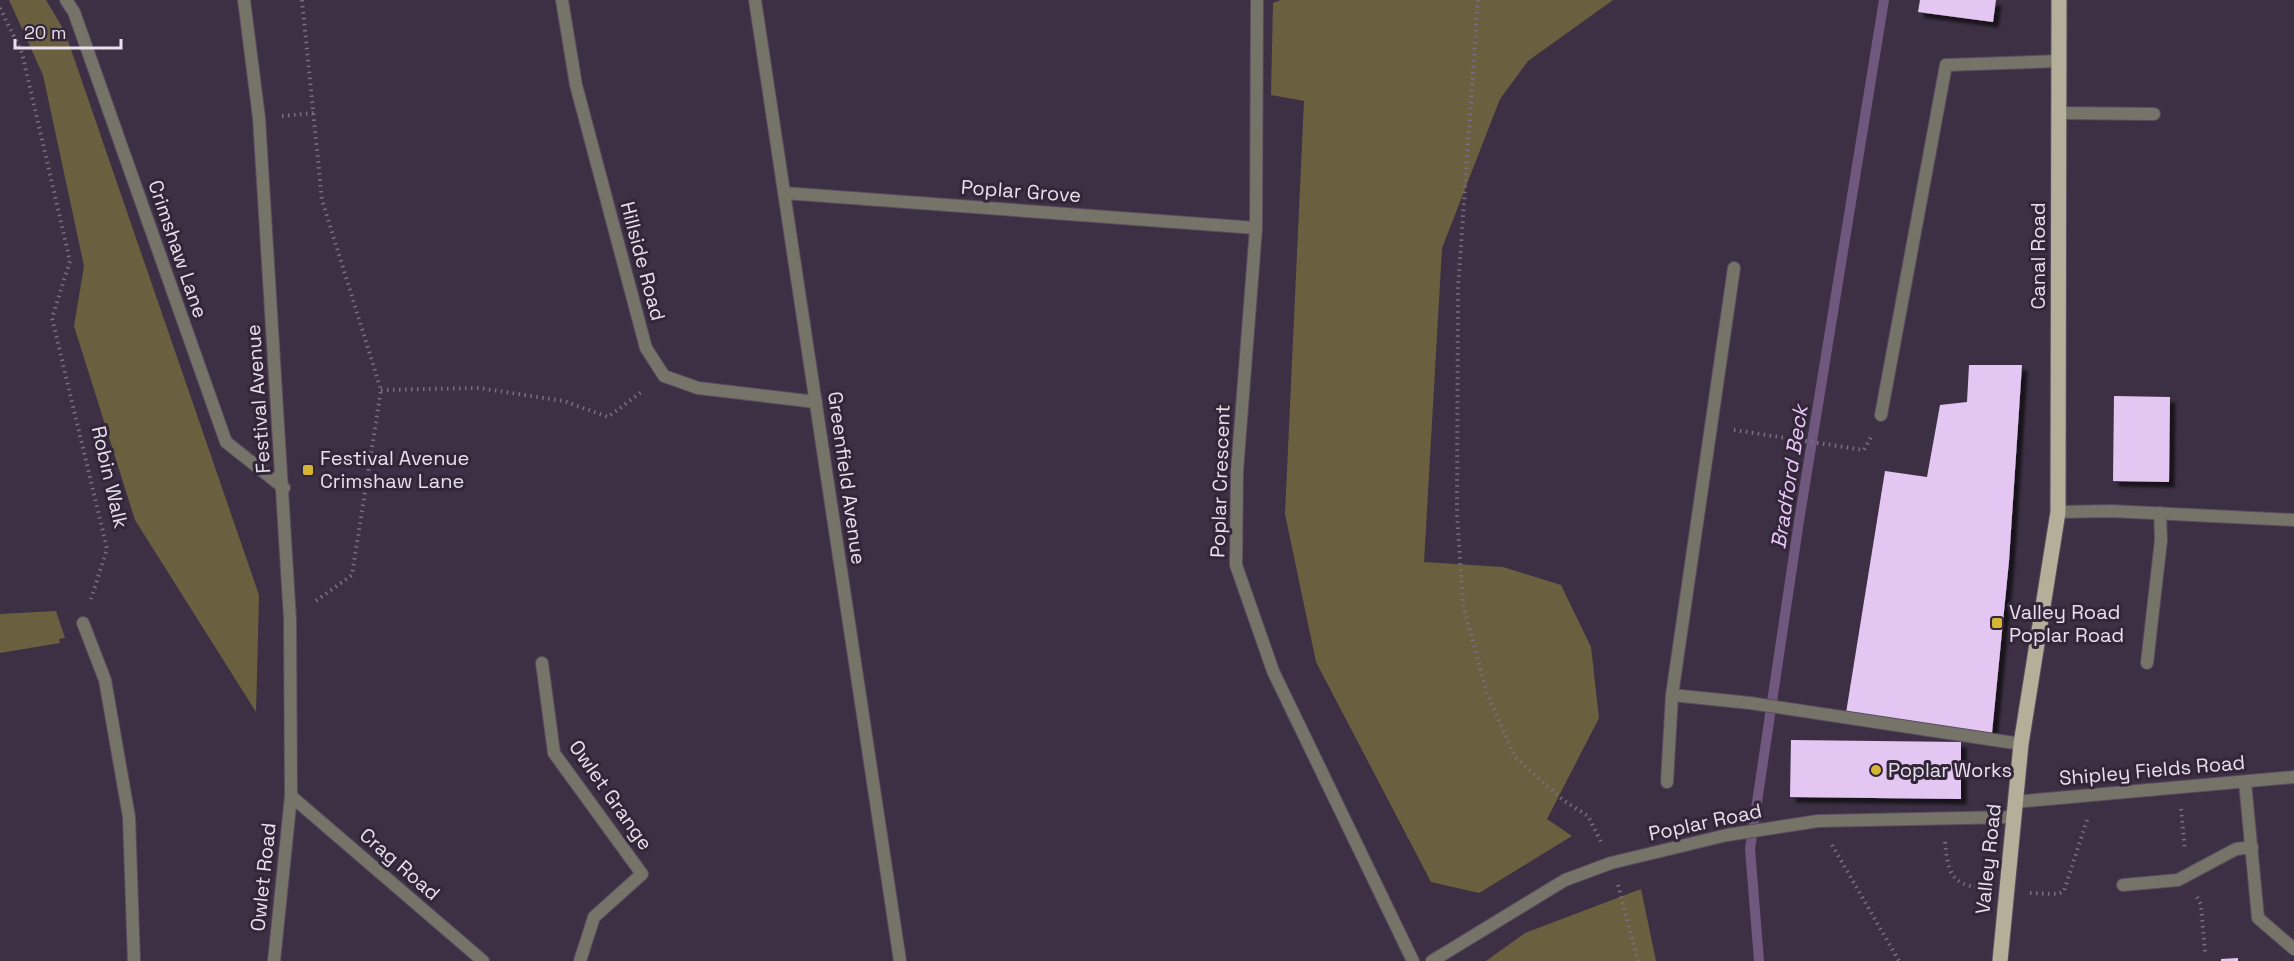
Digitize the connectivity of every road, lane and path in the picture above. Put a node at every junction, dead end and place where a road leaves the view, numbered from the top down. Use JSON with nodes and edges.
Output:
{"nodes":[{"id":1,"x":66,"y":0,"type":"edge"},
{"id":2,"x":244,"y":0,"type":"edge"},
{"id":3,"x":302,"y":0,"type":"edge"},
{"id":4,"x":562,"y":0,"type":"edge"},
{"id":5,"x":755,"y":0,"type":"edge"},
{"id":6,"x":1257,"y":0,"type":"edge"},
{"id":7,"x":1478,"y":0,"type":"edge"},
{"id":8,"x":2059,"y":0,"type":"edge"},
{"id":9,"x":0,"y":9,"type":"edge"},
{"id":10,"x":2059,"y":61,"type":"junction"},
{"id":11,"x":314,"y":113,"type":"junction"},
{"id":12,"x":2059,"y":113,"type":"junction"},
{"id":13,"x":2154,"y":114,"type":"dead end"},
{"id":14,"x":259,"y":118,"type":"junction"},
{"id":15,"x":784,"y":193,"type":"junction"},
{"id":16,"x":1256,"y":228,"type":"junction"},
{"id":17,"x":1734,"y":268,"type":"dead end"},
{"id":18,"x":664,"y":376,"type":"junction"},
{"id":19,"x":381,"y":390,"type":"junction"},
{"id":20,"x":816,"y":402,"type":"junction"},
{"id":21,"x":1881,"y":415,"type":"joint"},
{"id":22,"x":1761,"y":434,"type":"dead end"},
{"id":23,"x":284,"y":488,"type":"junction"},
{"id":24,"x":2058,"y":513,"type":"junction"},
{"id":25,"x":2160,"y":513,"type":"junction"},
{"id":26,"x":2294,"y":520,"type":"edge"},
{"id":27,"x":290,"y":619,"type":"junction"},
{"id":28,"x":83,"y":623,"type":"joint"},
{"id":29,"x":542,"y":663,"type":"dead end"},
{"id":30,"x":2147,"y":663,"type":"dead end"},
{"id":31,"x":1672,"y":695,"type":"junction"},
{"id":32,"x":2021,"y":744,"type":"junction"},
{"id":33,"x":2294,"y":777,"type":"edge"},
{"id":34,"x":1667,"y":782,"type":"dead end"},
{"id":35,"x":2245,"y":782,"type":"junction"},
{"id":36,"x":2091,"y":795,"type":"junction"},
{"id":37,"x":291,"y":796,"type":"junction"},
{"id":38,"x":2013,"y":810,"type":"junction"},
{"id":39,"x":1943,"y":819,"type":"junction"},
{"id":40,"x":1818,"y":821,"type":"junction"},
{"id":41,"x":2252,"y":847,"type":"junction"},
{"id":42,"x":1611,"y":863,"type":"junction"},
{"id":43,"x":2123,"y":885,"type":"dead end"},
{"id":44,"x":1975,"y":887,"type":"dead end"},
{"id":45,"x":2046,"y":895,"type":"dead end"},
{"id":46,"x":2294,"y":950,"type":"edge"},
{"id":47,"x":134,"y":961,"type":"edge"},
{"id":48,"x":274,"y":961,"type":"edge"},
{"id":49,"x":483,"y":961,"type":"edge"},
{"id":50,"x":580,"y":961,"type":"edge"},
{"id":51,"x":900,"y":961,"type":"edge"},
{"id":52,"x":1413,"y":961,"type":"edge"},
{"id":53,"x":1432,"y":961,"type":"edge"},
{"id":54,"x":1638,"y":961,"type":"edge"},
{"id":55,"x":1899,"y":961,"type":"edge"},
{"id":56,"x":2000,"y":961,"type":"edge"}],
"edges":[{"from":1,"to":23,"type":"street","name":"Crimshaw Lane"},
{"from":2,"to":14,"type":"street","name":"Festival Avenue"},
{"from":3,"to":11,"type":"path"},
{"from":4,"to":18,"type":"street","name":"Hillside Road"},
{"from":5,"to":15,"type":"street","name":"Greenfield Avenue"},
{"from":6,"to":16,"type":"street","name":"Poplar Crescent"},
{"from":7,"to":42,"type":"path"},
{"from":8,"to":10,"type":"main road","name":"Canal Road"},
{"from":9,"to":28,"type":"path","name":"Robin Walk"},
{"from":10,"to":12,"type":"main road","name":"Canal Road"},
{"from":10,"to":21,"type":"street"},
{"from":11,"to":14,"type":"path"},
{"from":11,"to":19,"type":"path"},
{"from":12,"to":13,"type":"street"},
{"from":12,"to":24,"type":"main road","name":"Canal Road"},
{"from":14,"to":23,"type":"street","name":"Festival Avenue"},
{"from":15,"to":16,"type":"street","name":"Poplar Grove"},
{"from":15,"to":20,"type":"street","name":"Greenfield Avenue"},
{"from":16,"to":52,"type":"street","name":"Poplar Crescent"},
{"from":17,"to":31,"type":"street"},
{"from":18,"to":19,"type":"path"},
{"from":18,"to":20,"type":"street"},
{"from":19,"to":27,"type":"path"},
{"from":20,"to":51,"type":"street","name":"Greenfield Avenue"},
{"from":21,"to":22,"type":"path"},
{"from":23,"to":27,"type":"street","name":"Festival Avenue"},
{"from":24,"to":25,"type":"street"},
{"from":24,"to":32,"type":"main road","name":"Valley Road"},
{"from":25,"to":26,"type":"street"},
{"from":25,"to":30,"type":"street"},
{"from":27,"to":37,"type":"street","name":"Festival Avenue"},
{"from":28,"to":47,"type":"street"},
{"from":29,"to":50,"type":"street","name":"Owlet Grange"},
{"from":31,"to":32,"type":"street"},
{"from":31,"to":34,"type":"street"},
{"from":32,"to":38,"type":"main road","name":"Valley Road"},
{"from":33,"to":35,"type":"street","name":"Shipley Fields Road"},
{"from":35,"to":36,"type":"street","name":"Shipley Fields Road"},
{"from":35,"to":41,"type":"street"},
{"from":36,"to":38,"type":"street","name":"Shipley Fields Road"},
{"from":36,"to":45,"type":"path"},
{"from":37,"to":48,"type":"street","name":"Owlet Road"},
{"from":37,"to":49,"type":"street","name":"Crag Road"},
{"from":38,"to":39,"type":"street","name":"Poplar Road"},
{"from":38,"to":56,"type":"main road","name":"Valley Road"},
{"from":39,"to":40,"type":"street","name":"Poplar Road"},
{"from":39,"to":44,"type":"path"},
{"from":40,"to":42,"type":"street","name":"Poplar Road"},
{"from":40,"to":55,"type":"path"},
{"from":41,"to":43,"type":"street"},
{"from":41,"to":46,"type":"street"},
{"from":42,"to":53,"type":"street","name":"Poplar Road"},
{"from":42,"to":54,"type":"path"}]}
